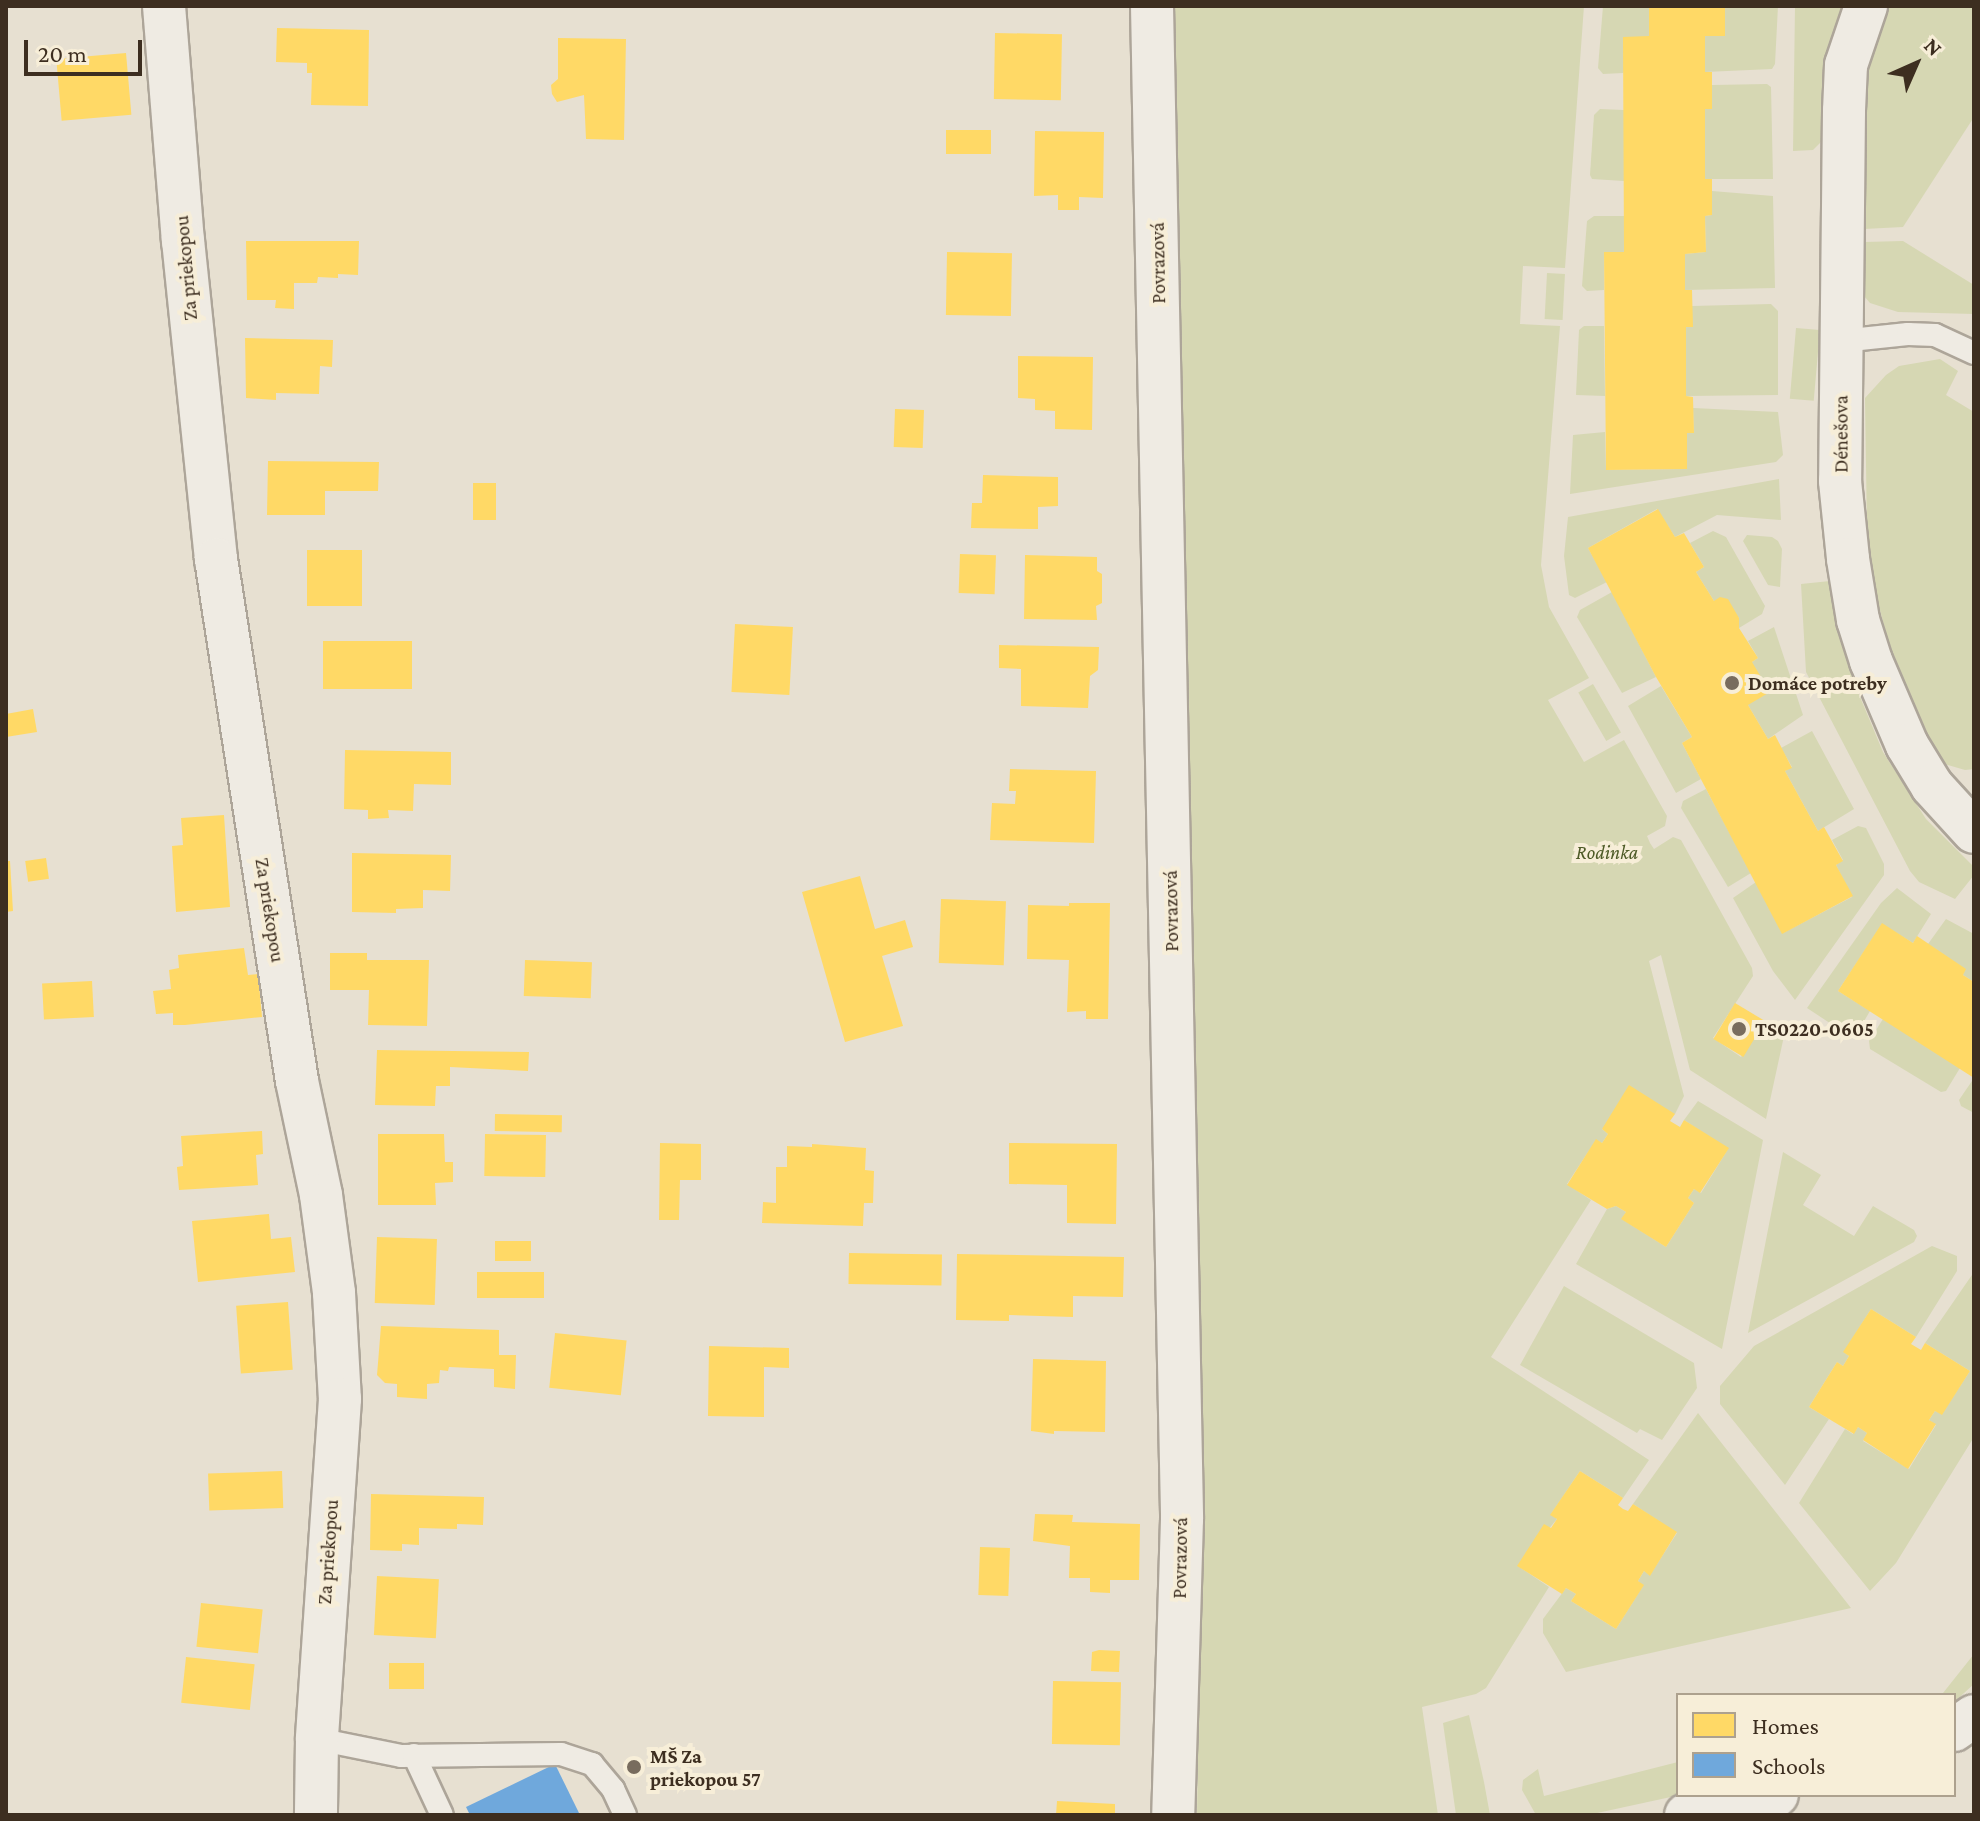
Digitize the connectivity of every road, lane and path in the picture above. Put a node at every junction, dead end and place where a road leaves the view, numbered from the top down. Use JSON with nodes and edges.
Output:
{"nodes":[{"id":1,"x":164,"y":6,"type":"edge"},
{"id":2,"x":1152,"y":6,"type":"edge"},
{"id":3,"x":1866,"y":6,"type":"edge"},
{"id":4,"x":1841,"y":341,"type":"junction"},
{"id":5,"x":1974,"y":353,"type":"edge"},
{"id":6,"x":1974,"y":832,"type":"edge"},
{"id":7,"x":1974,"y":1716,"type":"edge"},
{"id":8,"x":1956,"y":1729,"type":"edge"},
{"id":9,"x":317,"y":1739,"type":"junction"},
{"id":10,"x":414,"y":1755,"type":"junction"},
{"id":11,"x":1768,"y":1797,"type":"edge"},
{"id":12,"x":316,"y":1815,"type":"edge"},
{"id":13,"x":442,"y":1815,"type":"edge"},
{"id":14,"x":625,"y":1815,"type":"edge"},
{"id":15,"x":1173,"y":1815,"type":"edge"},
{"id":16,"x":1686,"y":1815,"type":"edge"}],
"edges":[{"from":1,"to":9,"type":"street","name":"Za priekopou"},
{"from":2,"to":15,"type":"street","name":"Povrazová"},
{"from":3,"to":4,"type":"street","name":"Dénešova"},
{"from":4,"to":5,"type":"lane"},
{"from":4,"to":6,"type":"street","name":"Dénešova"},
{"from":7,"to":8,"type":"street"},
{"from":9,"to":10,"type":"lane"},
{"from":9,"to":12,"type":"street","name":"Za priekopou"},
{"from":10,"to":13,"type":"lane"},
{"from":10,"to":14,"type":"lane"},
{"from":11,"to":16,"type":"street"}]}
